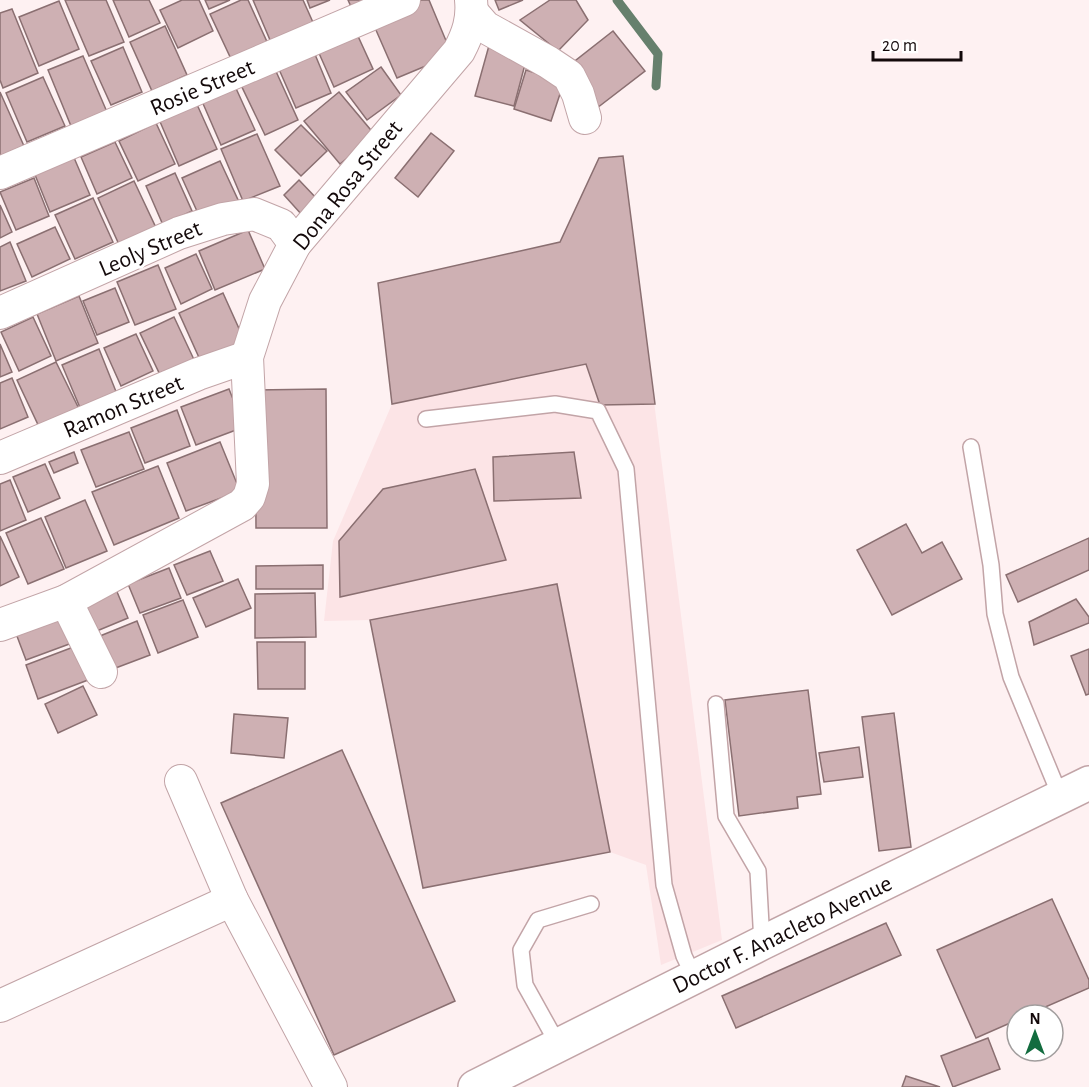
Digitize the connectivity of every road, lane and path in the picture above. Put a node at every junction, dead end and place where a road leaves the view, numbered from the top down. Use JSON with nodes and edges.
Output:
{"nodes":[{"id":1,"x":404,"y":0,"type":"edge"},
{"id":2,"x":471,"y":6,"type":"edge"},
{"id":3,"x":585,"y":118,"type":"dead end"},
{"id":4,"x":0,"y":173,"type":"edge"},
{"id":5,"x":295,"y":244,"type":"junction"},
{"id":6,"x":0,"y":313,"type":"edge"},
{"id":7,"x":247,"y":357,"type":"junction"},
{"id":8,"x":426,"y":419,"type":"dead end"},
{"id":9,"x":971,"y":447,"type":"dead end"},
{"id":10,"x":0,"y":458,"type":"edge"},
{"id":11,"x":66,"y":601,"type":"junction"},
{"id":12,"x":0,"y":625,"type":"edge"},
{"id":13,"x":101,"y":672,"type":"dead end"},
{"id":14,"x":716,"y":704,"type":"dead end"},
{"id":15,"x":181,"y":781,"type":"dead end"},
{"id":16,"x":1082,"y":787,"type":"edge"},
{"id":17,"x":232,"y":900,"type":"junction"},
{"id":18,"x":591,"y":904,"type":"dead end"},
{"id":19,"x":762,"y":943,"type":"junction"},
{"id":20,"x":694,"y":977,"type":"junction"},
{"id":21,"x":0,"y":1006,"type":"edge"},
{"id":22,"x":560,"y":1046,"type":"junction"},
{"id":23,"x":486,"y":1085,"type":"edge"},
{"id":24,"x":331,"y":1087,"type":"edge"}],
"edges":[{"from":1,"to":4,"type":"street","name":"Rosie Street"},
{"from":2,"to":3,"type":"street"},
{"from":2,"to":5,"type":"street","name":"Dona Rosa Street"},
{"from":5,"to":6,"type":"street","name":"Leoly Street"},
{"from":5,"to":7,"type":"street","name":"Dona Rosa Street"},
{"from":7,"to":10,"type":"street","name":"Ramon Street"},
{"from":7,"to":11,"type":"street","name":"Dona Rosa Street"},
{"from":8,"to":20,"type":"lane"},
{"from":9,"to":16,"type":"lane"},
{"from":11,"to":12,"type":"street","name":"Dona Rosa Street"},
{"from":11,"to":13,"type":"street"},
{"from":14,"to":19,"type":"lane"},
{"from":15,"to":17,"type":"street"},
{"from":16,"to":19,"type":"main road","name":"Doctor F. Anacleto Avenue"},
{"from":17,"to":21,"type":"street"},
{"from":17,"to":24,"type":"street"},
{"from":18,"to":22,"type":"lane"},
{"from":19,"to":20,"type":"main road","name":"Doctor F. Anacleto Avenue"},
{"from":20,"to":22,"type":"main road","name":"Doctor F. Anacleto Avenue"},
{"from":22,"to":23,"type":"main road","name":"Doctor F. Anacleto Avenue"}]}
